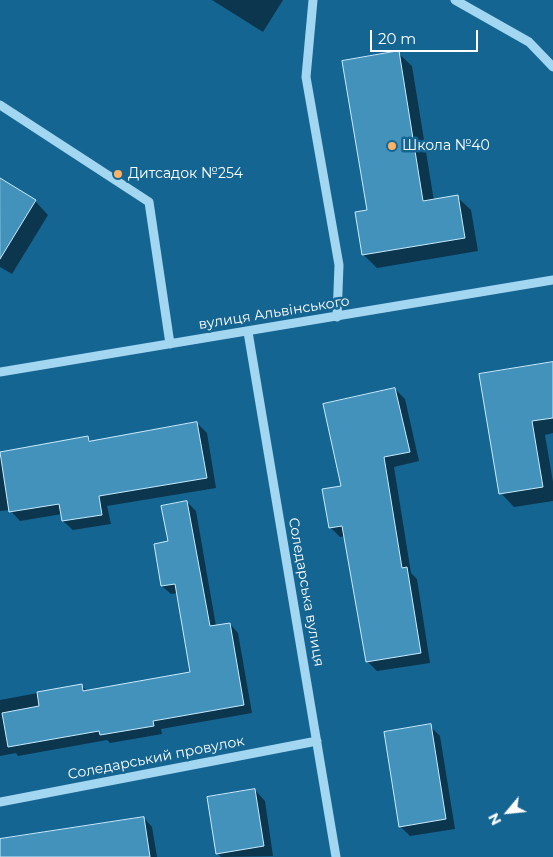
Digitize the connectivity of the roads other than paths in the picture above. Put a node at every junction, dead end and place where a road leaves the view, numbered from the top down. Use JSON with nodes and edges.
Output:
{"nodes":[{"id":1,"x":313,"y":0,"type":"edge"},
{"id":2,"x":455,"y":0,"type":"edge"},
{"id":3,"x":553,"y":67,"type":"edge"},
{"id":4,"x":0,"y":105,"type":"edge"},
{"id":5,"x":553,"y":280,"type":"edge"},
{"id":6,"x":337,"y":316,"type":"junction"},
{"id":7,"x":248,"y":332,"type":"junction"},
{"id":8,"x":170,"y":344,"type":"junction"},
{"id":9,"x":0,"y":372,"type":"edge"},
{"id":10,"x":317,"y":741,"type":"junction"},
{"id":11,"x":0,"y":802,"type":"edge"},
{"id":12,"x":336,"y":857,"type":"edge"}],
"edges":[{"from":1,"to":6,"type":"street"},
{"from":2,"to":3,"type":"street"},
{"from":4,"to":8,"type":"street"},
{"from":5,"to":6,"type":"street","name":"вулиця Альвінського"},
{"from":6,"to":7,"type":"street","name":"вулиця Альвінського"},
{"from":7,"to":8,"type":"street","name":"вулиця Альвінського"},
{"from":7,"to":10,"type":"street","name":"Соледарська вулиця"},
{"from":8,"to":9,"type":"street","name":"вулиця Альвінського"},
{"from":10,"to":11,"type":"street","name":"Соледарський провулок"},
{"from":10,"to":12,"type":"street","name":"Соледарська вулиця"}]}
